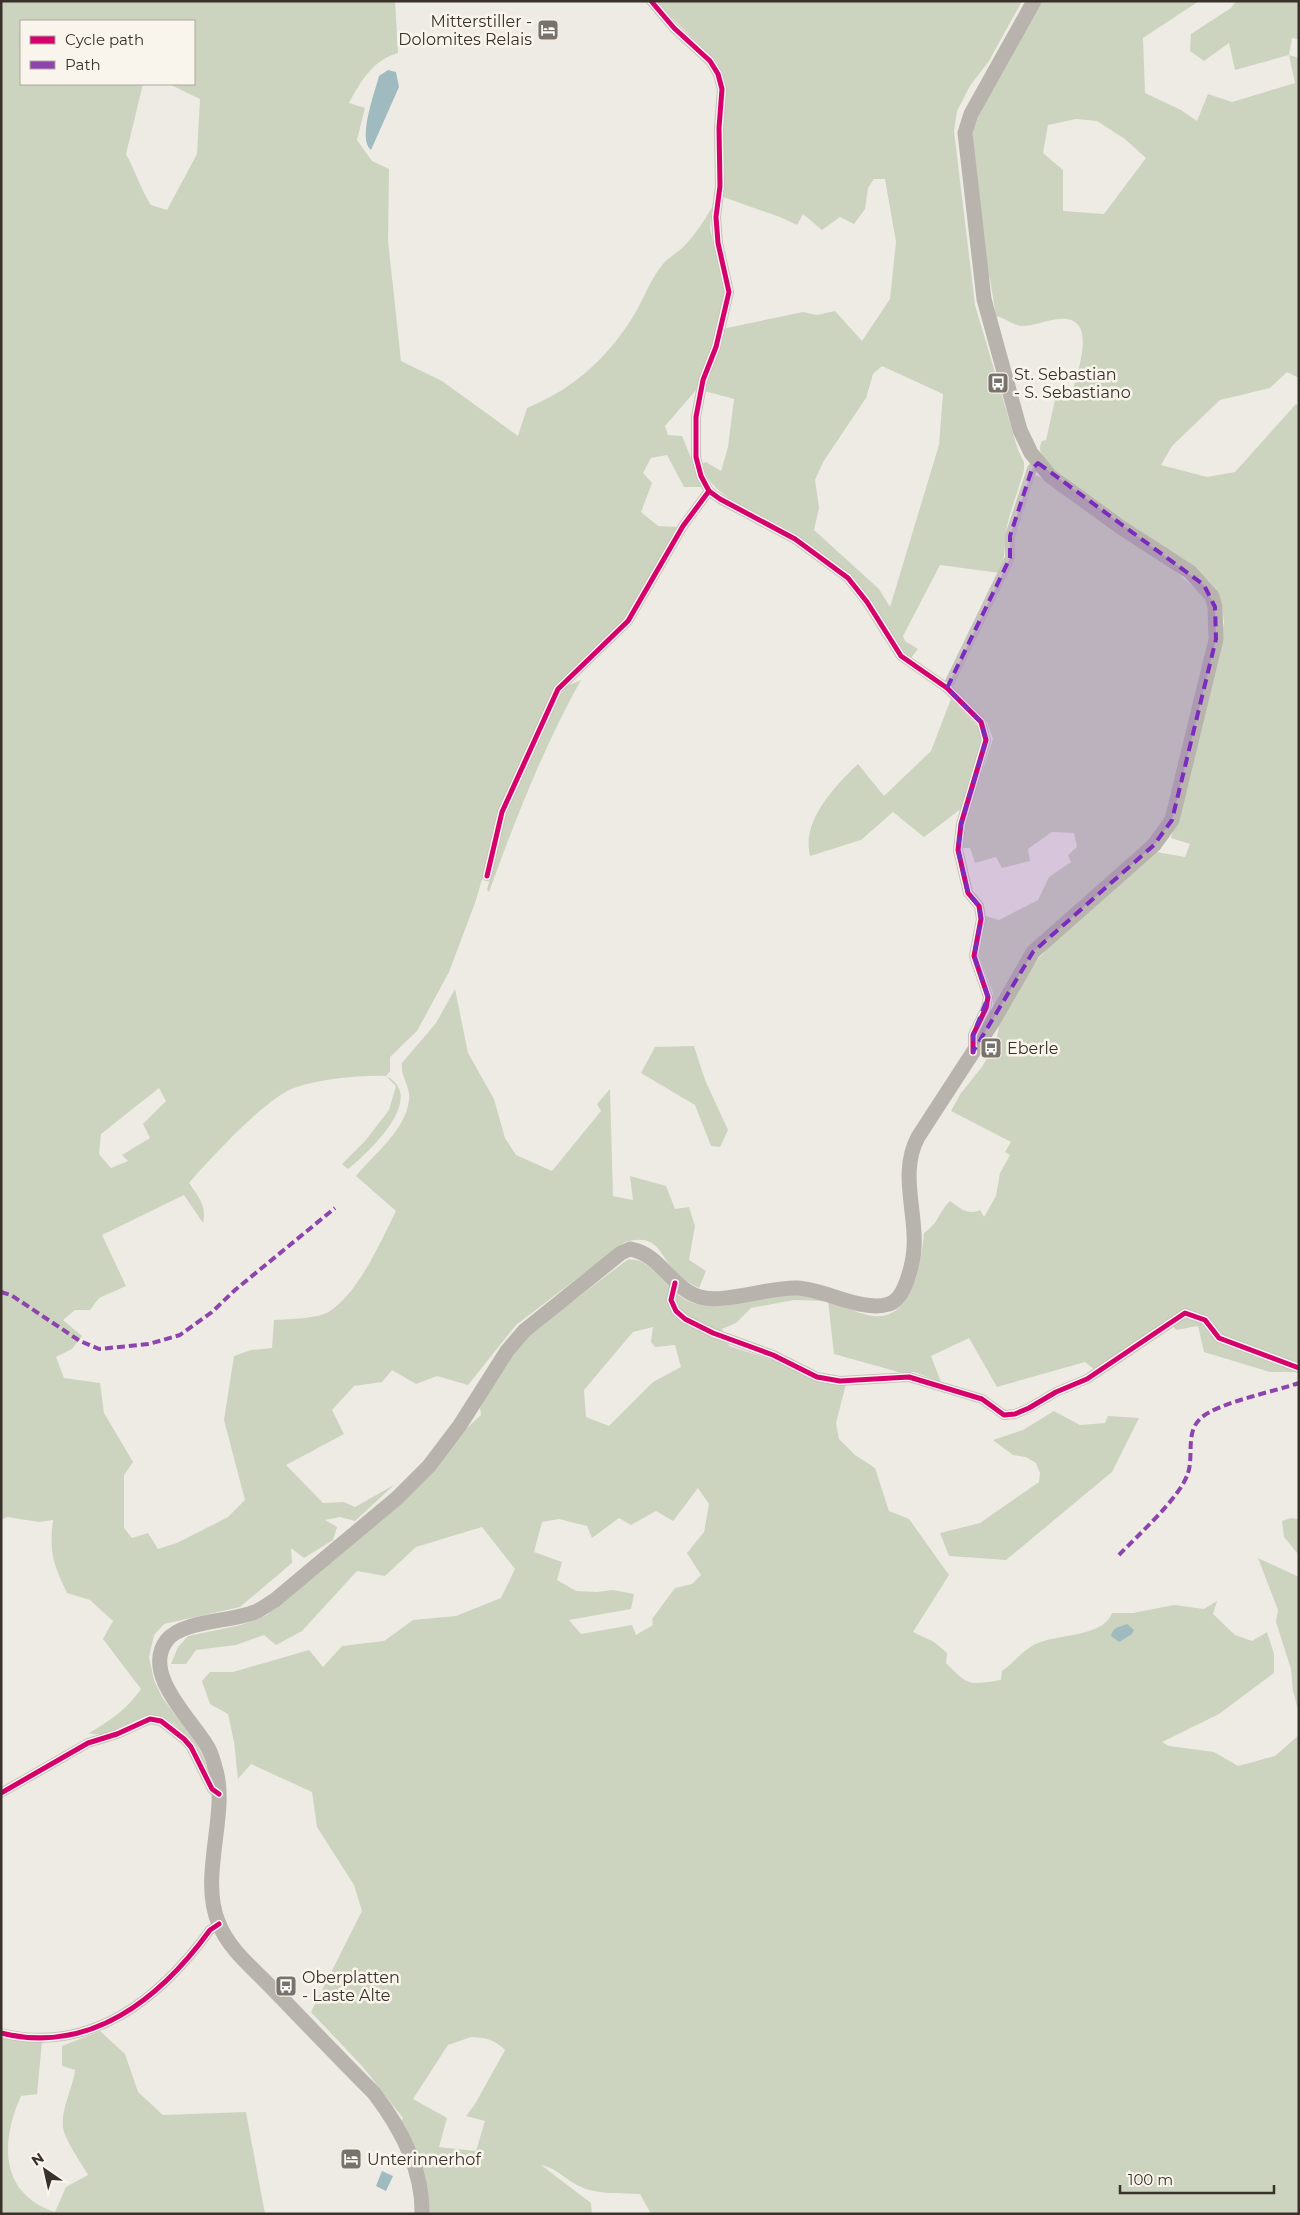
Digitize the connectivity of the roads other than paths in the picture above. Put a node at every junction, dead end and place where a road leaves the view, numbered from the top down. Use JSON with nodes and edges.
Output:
{"nodes":[{"id":1,"x":651,"y":1,"type":"edge"},
{"id":2,"x":1034,"y":1,"type":"edge"},
{"id":3,"x":1038,"y":463,"type":"junction"},
{"id":4,"x":709,"y":491,"type":"junction"},
{"id":5,"x":946,"y":688,"type":"junction"},
{"id":6,"x":487,"y":876,"type":"dead end"},
{"id":7,"x":973,"y":1052,"type":"junction"},
{"id":8,"x":674,"y":1283,"type":"junction"},
{"id":9,"x":1299,"y":1368,"type":"edge"},
{"id":10,"x":1,"y":1792,"type":"edge"},
{"id":11,"x":219,"y":1794,"type":"junction"},
{"id":12,"x":218,"y":1924,"type":"junction"},
{"id":13,"x":1,"y":2032,"type":"edge"},
{"id":14,"x":422,"y":2214,"type":"edge"}],
"edges":[{"from":1,"to":4,"type":"street"},
{"from":2,"to":3,"type":"main road"},
{"from":3,"to":5,"type":"street"},
{"from":3,"to":7,"type":"main road"},
{"from":4,"to":5,"type":"street"},
{"from":4,"to":6,"type":"street"},
{"from":5,"to":7,"type":"street"},
{"from":7,"to":8,"type":"main road"},
{"from":8,"to":9,"type":"street"},
{"from":8,"to":11,"type":"main road"},
{"from":10,"to":11,"type":"street"},
{"from":11,"to":12,"type":"main road"},
{"from":12,"to":13,"type":"street"},
{"from":12,"to":14,"type":"main road"}]}
